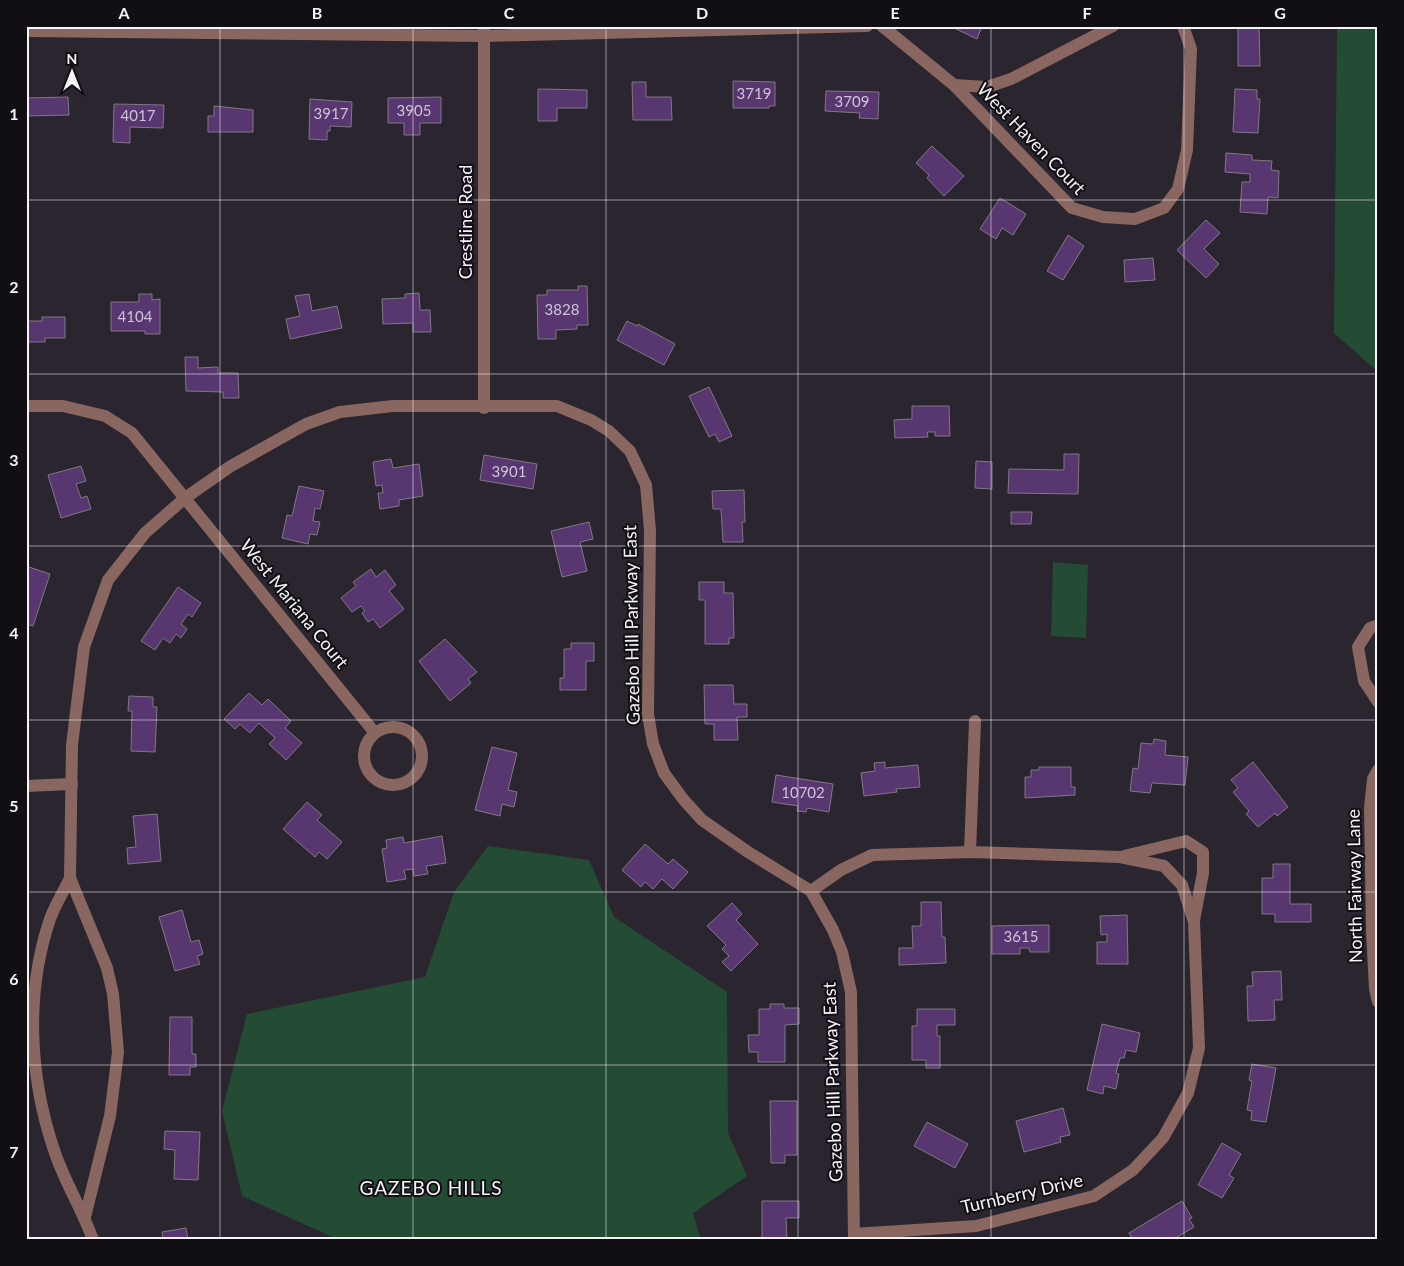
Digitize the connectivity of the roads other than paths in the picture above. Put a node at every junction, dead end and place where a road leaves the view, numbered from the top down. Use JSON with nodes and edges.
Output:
{"nodes":[{"id":1,"x":867,"y":26,"type":"edge"},
{"id":2,"x":882,"y":26,"type":"edge"},
{"id":3,"x":1113,"y":26,"type":"edge"},
{"id":4,"x":1183,"y":26,"type":"edge"},
{"id":5,"x":91,"y":29,"type":"edge"},
{"id":6,"x":26,"y":31,"type":"edge"},
{"id":7,"x":484,"y":31,"type":"edge"},
{"id":8,"x":954,"y":85,"type":"junction"},
{"id":9,"x":26,"y":406,"type":"edge"},
{"id":10,"x":484,"y":408,"type":"junction"},
{"id":11,"x":185,"y":498,"type":"junction"},
{"id":12,"x":1378,"y":625,"type":"edge"},
{"id":13,"x":1378,"y":702,"type":"edge"},
{"id":14,"x":975,"y":721,"type":"dead end"},
{"id":15,"x":375,"y":733,"type":"junction"},
{"id":16,"x":1378,"y":770,"type":"edge"},
{"id":17,"x":72,"y":784,"type":"junction"},
{"id":18,"x":26,"y":786,"type":"edge"},
{"id":19,"x":970,"y":852,"type":"junction"},
{"id":20,"x":1120,"y":857,"type":"junction"},
{"id":21,"x":70,"y":878,"type":"junction"},
{"id":22,"x":811,"y":891,"type":"junction"},
{"id":23,"x":1194,"y":922,"type":"junction"},
{"id":24,"x":1375,"y":932,"type":"edge"},
{"id":25,"x":1378,"y":1002,"type":"edge"},
{"id":26,"x":85,"y":1217,"type":"junction"},
{"id":27,"x":854,"y":1237,"type":"edge"},
{"id":28,"x":93,"y":1240,"type":"edge"}],
"edges":[{"from":1,"to":7,"type":"street"},
{"from":2,"to":8,"type":"street","name":"West Haven Court"},
{"from":3,"to":8,"type":"street","name":"West Haven Court"},
{"from":4,"to":8,"type":"street","name":"West Haven Court"},
{"from":5,"to":6,"type":"street"},
{"from":5,"to":7,"type":"street"},
{"from":7,"to":10,"type":"street","name":"Crestline Road"},
{"from":9,"to":11,"type":"street","name":"West Mariana Court"},
{"from":10,"to":11,"type":"street","name":"Gazebo Hill Parkway East"},
{"from":10,"to":22,"type":"street","name":"Gazebo Hill Parkway East"},
{"from":11,"to":15,"type":"street","name":"West Mariana Court"},
{"from":11,"to":17,"type":"street","name":"Gazebo Hill Parkway East"},
{"from":12,"to":13,"type":"street"},
{"from":14,"to":19,"type":"street"},
{"from":15,"to":15,"type":"street"},
{"from":16,"to":24,"type":"street","name":"North Fairway Lane"},
{"from":17,"to":18,"type":"street"},
{"from":17,"to":21,"type":"street","name":"Gazebo Hill Parkway East"},
{"from":19,"to":20,"type":"street","name":"Turnberry Drive"},
{"from":19,"to":22,"type":"street","name":"Turnberry Drive"},
{"from":20,"to":23,"type":"street","name":"Turnberry Drive"},
{"from":20,"to":23,"type":"street","name":"Turnberry Drive"},
{"from":21,"to":26,"type":"street"},
{"from":21,"to":26,"type":"street"},
{"from":22,"to":27,"type":"street","name":"Gazebo Hill Parkway East"},
{"from":23,"to":27,"type":"street","name":"Turnberry Drive"},
{"from":24,"to":25,"type":"street","name":"North Fairway Lane"},
{"from":26,"to":28,"type":"street"}]}
